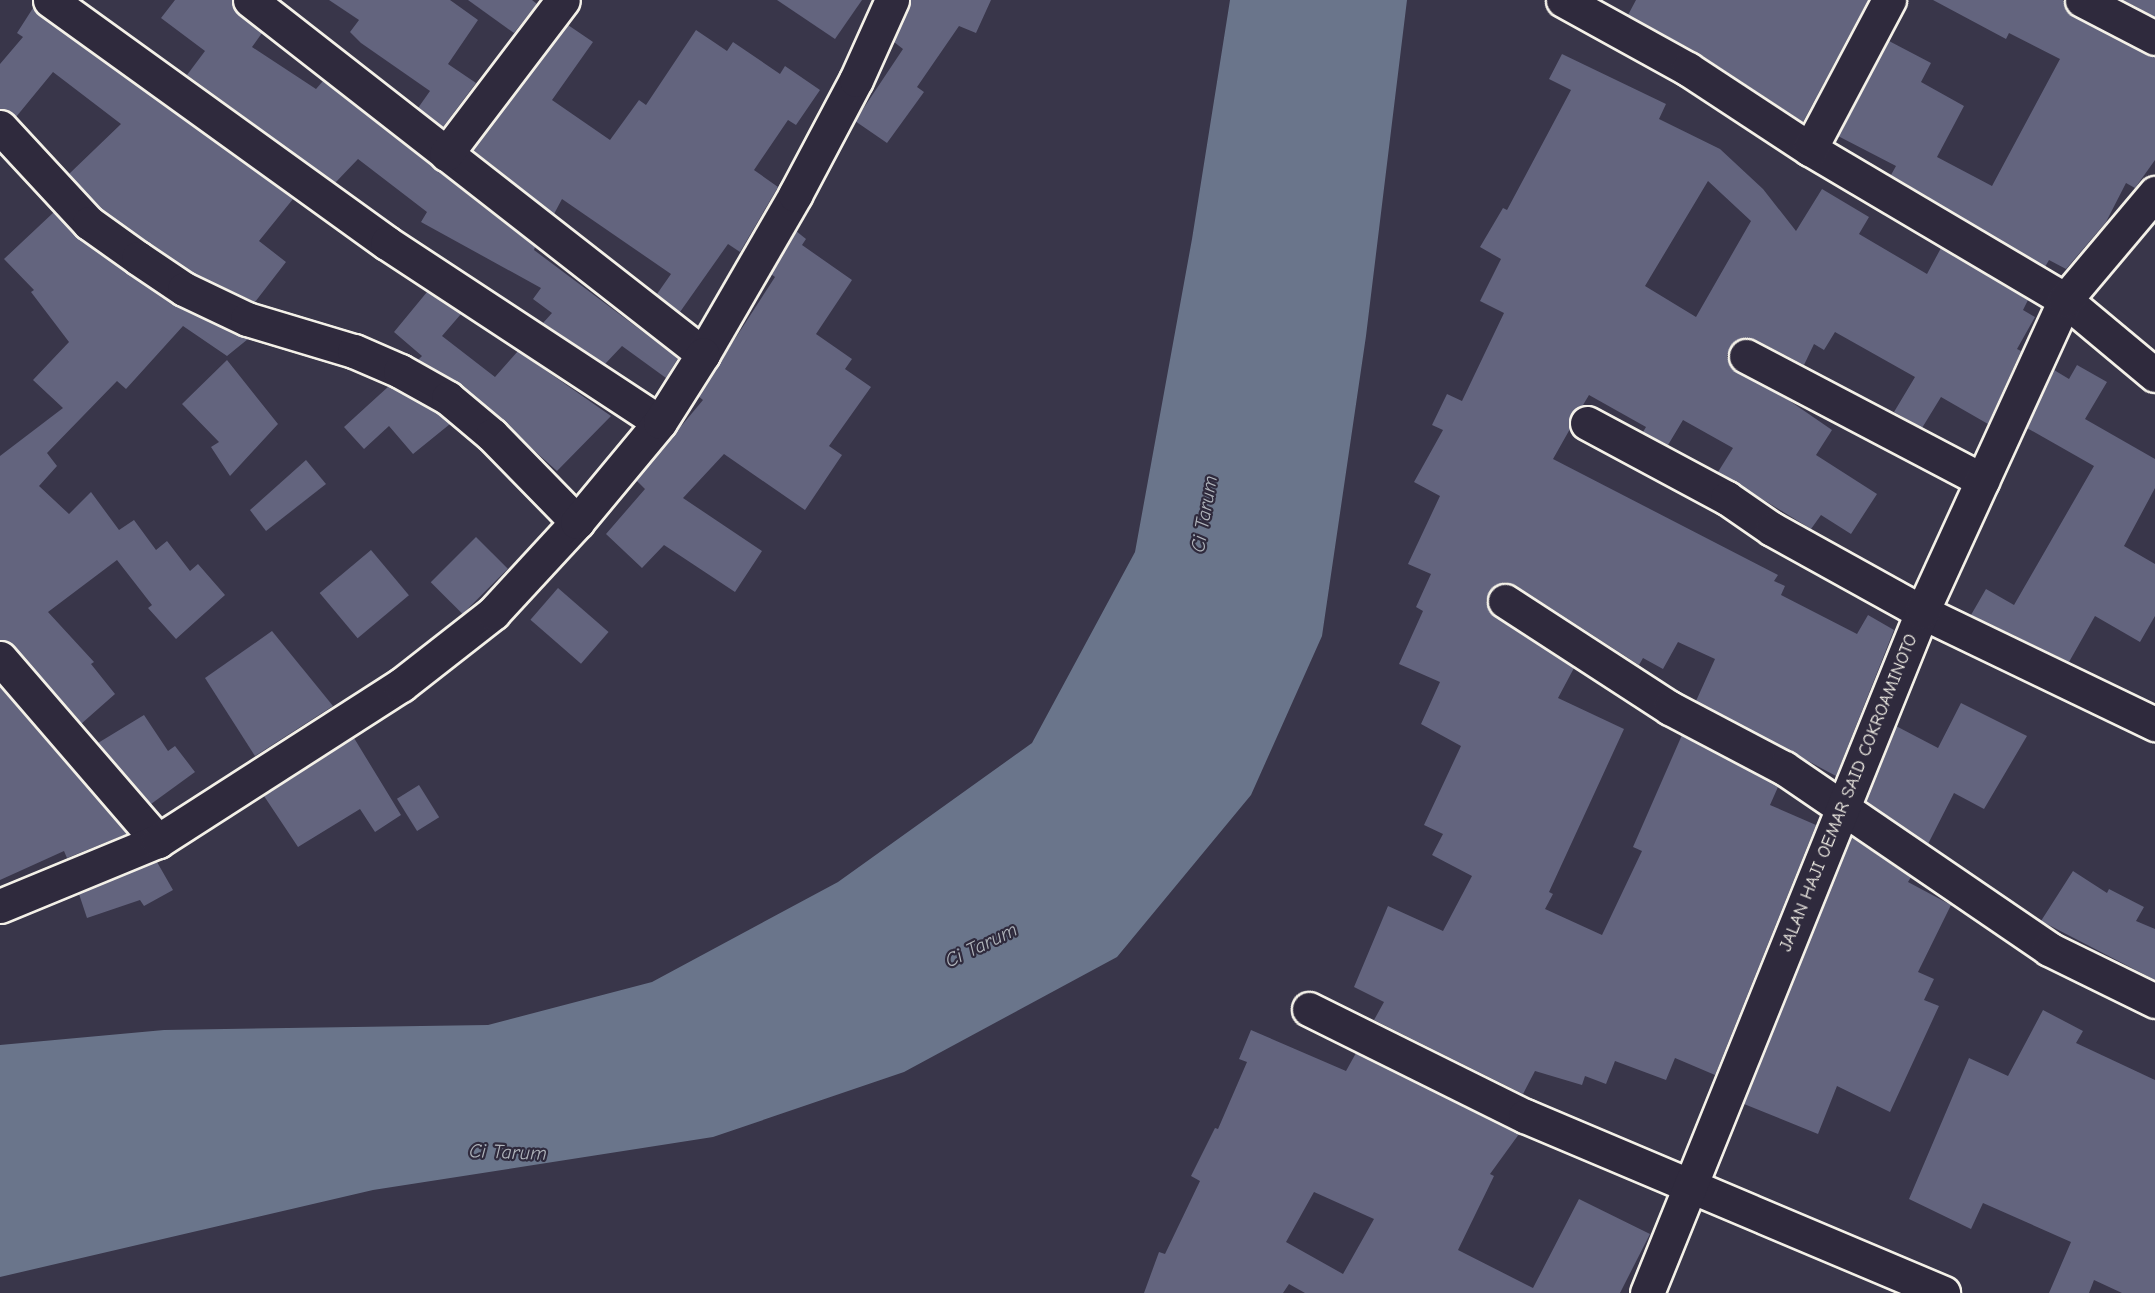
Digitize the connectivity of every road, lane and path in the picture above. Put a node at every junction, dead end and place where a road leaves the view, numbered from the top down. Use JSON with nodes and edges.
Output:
{"nodes":[{"id":1,"x":50,"y":0,"type":"edge"},
{"id":2,"x":250,"y":0,"type":"edge"},
{"id":3,"x":563,"y":0,"type":"edge"},
{"id":4,"x":892,"y":0,"type":"edge"},
{"id":5,"x":1563,"y":0,"type":"edge"},
{"id":6,"x":1889,"y":0,"type":"edge"},
{"id":7,"x":2082,"y":0,"type":"edge"},
{"id":8,"x":2155,"y":38,"type":"edge"},
{"id":9,"x":0,"y":127,"type":"edge"},
{"id":10,"x":1810,"y":149,"type":"junction"},
{"id":11,"x":446,"y":153,"type":"junction"},
{"id":12,"x":2155,"y":192,"type":"edge"},
{"id":13,"x":2065,"y":300,"type":"junction"},
{"id":14,"x":703,"y":354,"type":"junction"},
{"id":15,"x":1746,"y":356,"type":"dead end"},
{"id":16,"x":2155,"y":375,"type":"edge"},
{"id":17,"x":660,"y":422,"type":"junction"},
{"id":18,"x":1587,"y":423,"type":"dead end"},
{"id":19,"x":1982,"y":480,"type":"junction"},
{"id":20,"x":577,"y":522,"type":"junction"},
{"id":21,"x":1505,"y":601,"type":"dead end"},
{"id":22,"x":1922,"y":612,"type":"junction"},
{"id":23,"x":0,"y":658,"type":"edge"},
{"id":24,"x":2155,"y":724,"type":"edge"},
{"id":25,"x":1844,"y":808,"type":"junction"},
{"id":26,"x":158,"y":841,"type":"junction"},
{"id":27,"x":0,"y":906,"type":"edge"},
{"id":28,"x":2155,"y":1001,"type":"edge"},
{"id":29,"x":1309,"y":1009,"type":"dead end"},
{"id":30,"x":1688,"y":1184,"type":"junction"},
{"id":31,"x":1647,"y":1293,"type":"edge"},
{"id":32,"x":1943,"y":1293,"type":"edge"}],
"edges":[{"from":1,"to":17,"type":"street"},
{"from":2,"to":11,"type":"street"},
{"from":3,"to":11,"type":"street"},
{"from":4,"to":14,"type":"street"},
{"from":5,"to":10,"type":"street"},
{"from":6,"to":10,"type":"street"},
{"from":7,"to":8,"type":"street"},
{"from":9,"to":20,"type":"street"},
{"from":10,"to":13,"type":"street"},
{"from":11,"to":14,"type":"street"},
{"from":12,"to":13,"type":"street","name":"JALAN HAJI OEMAR SAID COKROAMINOTO"},
{"from":13,"to":16,"type":"street"},
{"from":13,"to":19,"type":"street","name":"JALAN HAJI OEMAR SAID COKROAMINOTO"},
{"from":14,"to":17,"type":"street"},
{"from":15,"to":19,"type":"street"},
{"from":17,"to":20,"type":"street"},
{"from":18,"to":22,"type":"street"},
{"from":19,"to":22,"type":"street","name":"JALAN HAJI OEMAR SAID COKROAMINOTO"},
{"from":20,"to":26,"type":"street"},
{"from":21,"to":25,"type":"street"},
{"from":22,"to":24,"type":"street"},
{"from":22,"to":25,"type":"street","name":"JALAN HAJI OEMAR SAID COKROAMINOTO"},
{"from":23,"to":26,"type":"street"},
{"from":25,"to":28,"type":"street"},
{"from":25,"to":30,"type":"street","name":"JALAN HAJI OEMAR SAID COKROAMINOTO"},
{"from":26,"to":27,"type":"street"},
{"from":29,"to":30,"type":"street"},
{"from":30,"to":31,"type":"street","name":"JALAN HAJI OEMAR SAID COKROAMINOTO"},
{"from":30,"to":32,"type":"street"}]}
